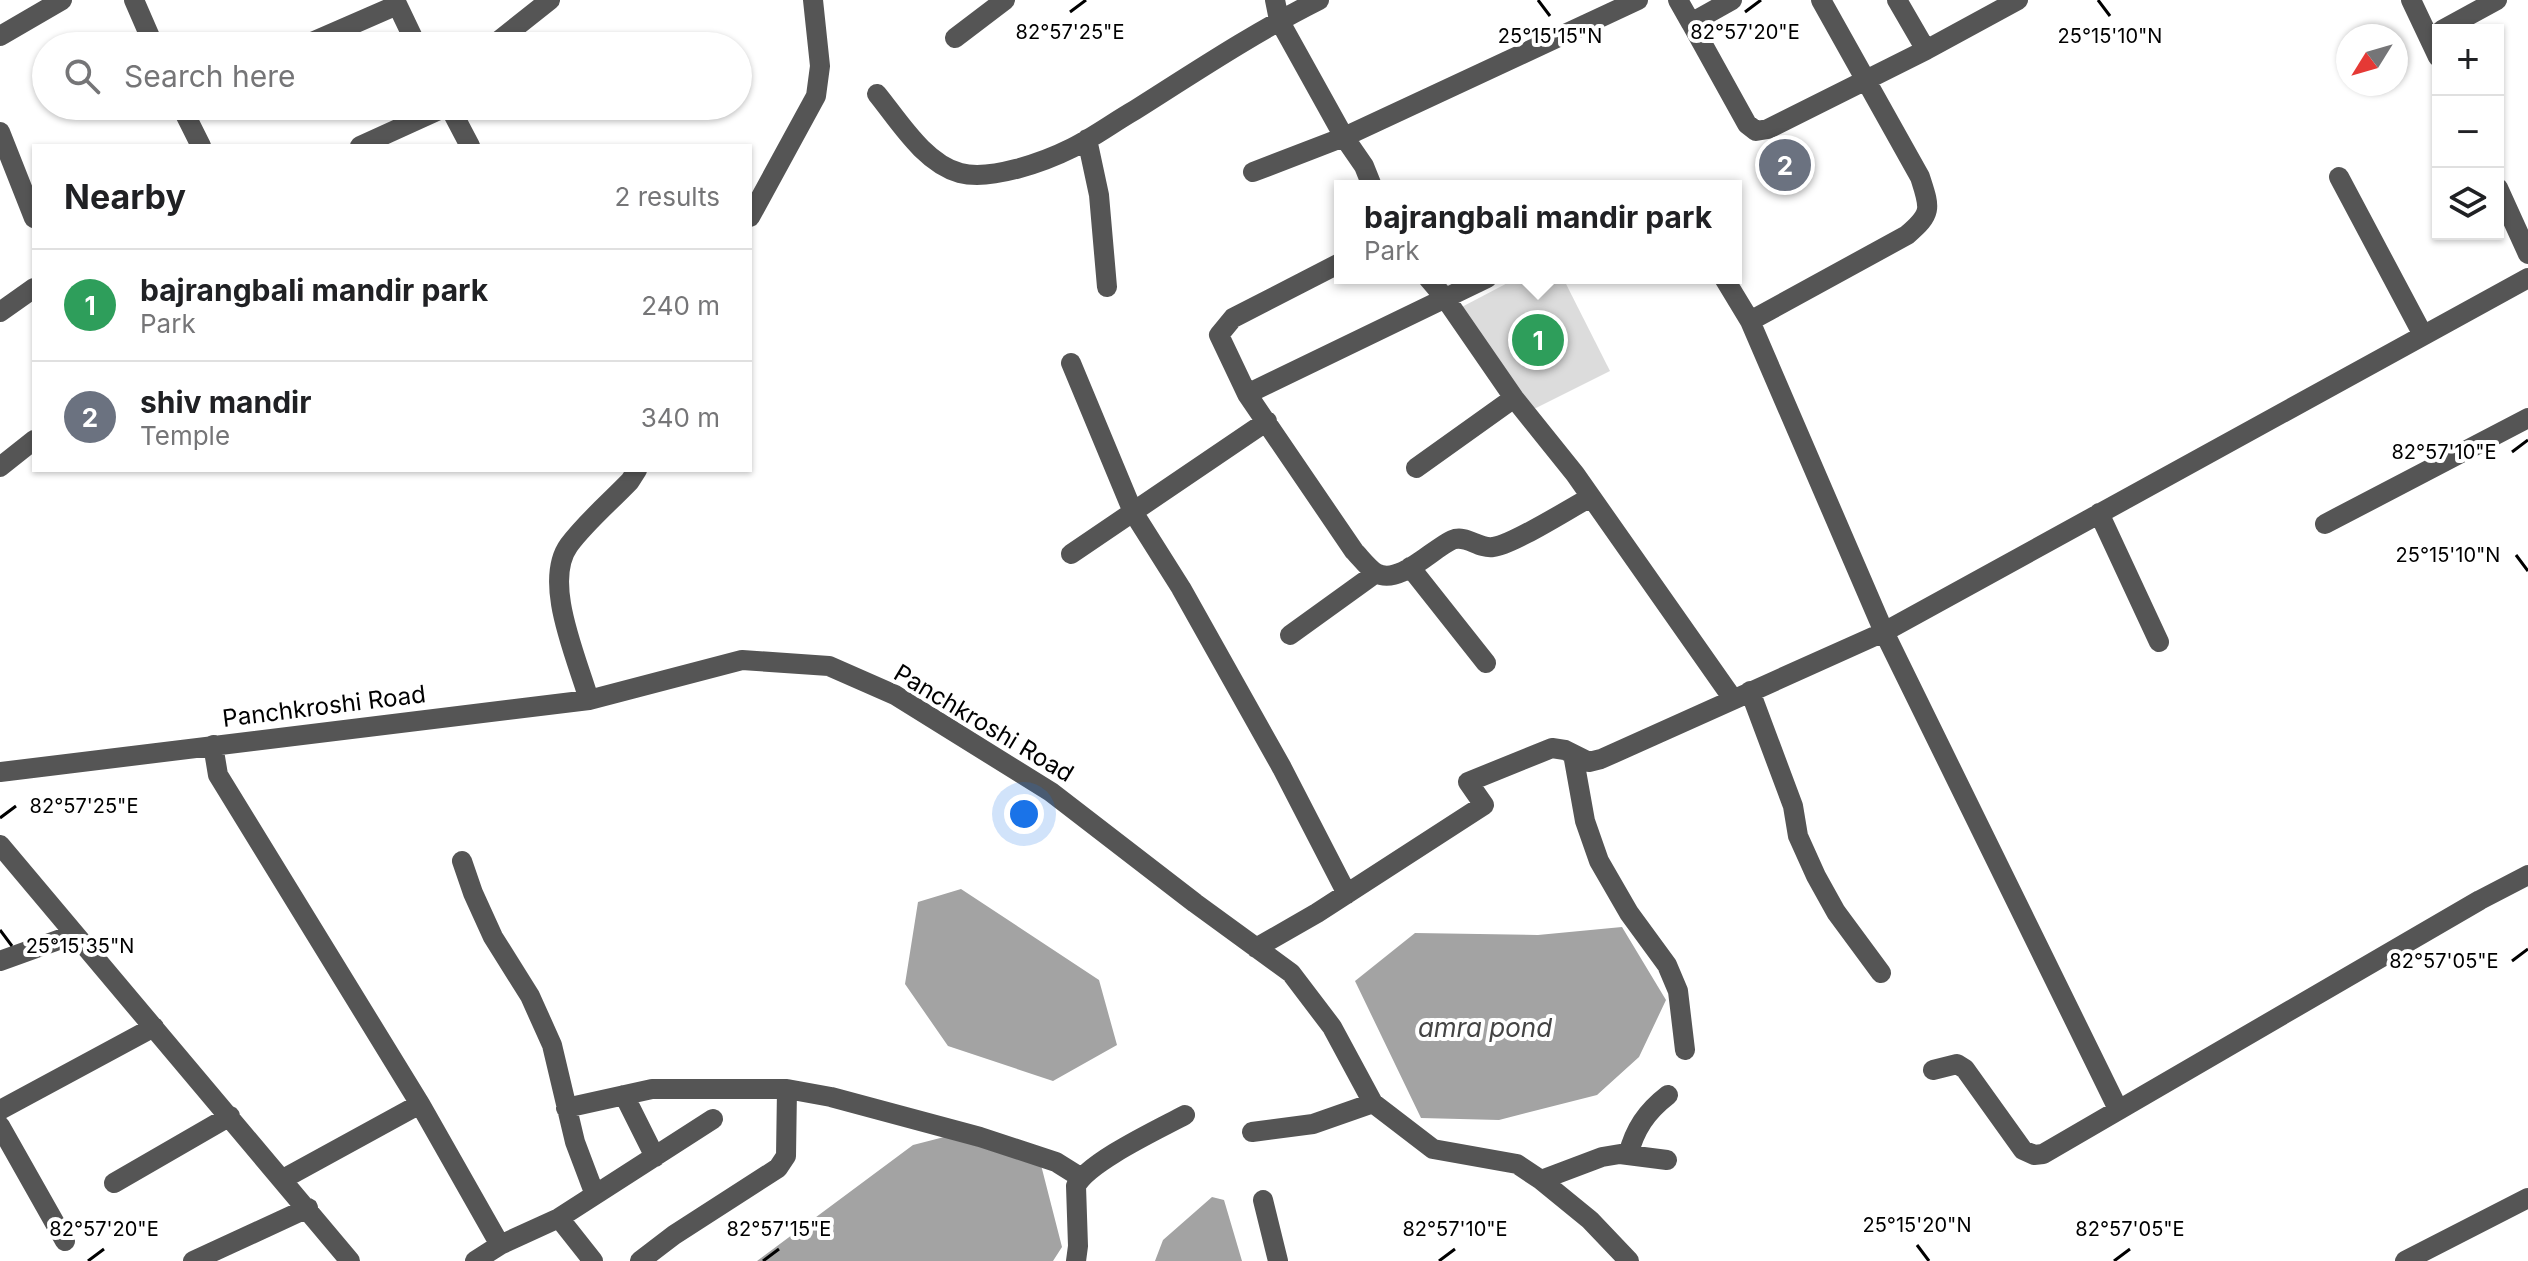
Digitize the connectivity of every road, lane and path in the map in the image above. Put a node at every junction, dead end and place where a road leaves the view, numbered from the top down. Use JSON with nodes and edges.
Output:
{"nodes":[{"id":1,"x":62,"y":0,"type":"edge"},
{"id":2,"x":134,"y":0,"type":"edge"},
{"id":3,"x":550,"y":0,"type":"edge"},
{"id":4,"x":813,"y":0,"type":"edge"},
{"id":5,"x":1005,"y":0,"type":"edge"},
{"id":6,"x":1319,"y":0,"type":"edge"},
{"id":7,"x":1638,"y":0,"type":"edge"},
{"id":8,"x":1678,"y":0,"type":"edge"},
{"id":9,"x":1732,"y":0,"type":"edge"},
{"id":10,"x":1821,"y":0,"type":"edge"},
{"id":11,"x":1897,"y":0,"type":"edge"},
{"id":12,"x":2018,"y":0,"type":"edge"},
{"id":13,"x":2411,"y":0,"type":"edge"},
{"id":14,"x":2497,"y":0,"type":"edge"},
{"id":15,"x":396,"y":2,"type":"edge"},
{"id":16,"x":1277,"y":10,"type":"edge"},
{"id":17,"x":1691,"y":23,"type":"junction"},
{"id":18,"x":2453,"y":24,"type":"edge"},
{"id":19,"x":2432,"y":28,"type":"edge"},
{"id":20,"x":148,"y":32,"type":"edge"},
{"id":21,"x":333,"y":32,"type":"edge"},
{"id":22,"x":410,"y":32,"type":"edge"},
{"id":23,"x":510,"y":32,"type":"edge"},
{"id":24,"x":0,"y":36,"type":"edge"},
{"id":25,"x":955,"y":38,"type":"dead end"},
{"id":26,"x":1926,"y":50,"type":"junction"},
{"id":27,"x":1864,"y":79,"type":"junction"},
{"id":28,"x":877,"y":94,"type":"dead end"},
{"id":29,"x":188,"y":120,"type":"edge"},
{"id":30,"x":417,"y":120,"type":"edge"},
{"id":31,"x":456,"y":120,"type":"edge"},
{"id":32,"x":1344,"y":137,"type":"junction"},
{"id":33,"x":1087,"y":139,"type":"junction"},
{"id":34,"x":200,"y":144,"type":"edge"},
{"id":35,"x":364,"y":144,"type":"edge"},
{"id":36,"x":469,"y":144,"type":"edge"},
{"id":37,"x":3,"y":146,"type":"edge"},
{"id":38,"x":1253,"y":172,"type":"dead end"},
{"id":39,"x":2339,"y":177,"type":"dead end"},
{"id":40,"x":1370,"y":180,"type":"edge"},
{"id":41,"x":2504,"y":201,"type":"edge"},
{"id":42,"x":32,"y":213,"type":"edge"},
{"id":43,"x":752,"y":213,"type":"edge"},
{"id":44,"x":2528,"y":254,"type":"edge"},
{"id":45,"x":1334,"y":266,"type":"edge"},
{"id":46,"x":2528,"y":278,"type":"edge"},
{"id":47,"x":1433,"y":284,"type":"edge"},
{"id":48,"x":1474,"y":284,"type":"edge"},
{"id":49,"x":1728,"y":284,"type":"edge"},
{"id":50,"x":1107,"y":287,"type":"dead end"},
{"id":51,"x":32,"y":289,"type":"edge"},
{"id":52,"x":1445,"y":298,"type":"junction"},
{"id":53,"x":0,"y":312,"type":"edge"},
{"id":54,"x":1750,"y":321,"type":"junction"},
{"id":55,"x":2423,"y":335,"type":"junction"},
{"id":56,"x":1071,"y":363,"type":"dead end"},
{"id":57,"x":1247,"y":394,"type":"junction"},
{"id":58,"x":1514,"y":398,"type":"junction"},
{"id":59,"x":2528,"y":418,"type":"edge"},
{"id":60,"x":1267,"y":421,"type":"junction"},
{"id":61,"x":32,"y":442,"type":"edge"},
{"id":62,"x":0,"y":467,"type":"edge"},
{"id":63,"x":1416,"y":468,"type":"dead end"},
{"id":64,"x":631,"y":474,"type":"edge"},
{"id":65,"x":1591,"y":497,"type":"junction"},
{"id":66,"x":1133,"y":512,"type":"junction"},
{"id":67,"x":2099,"y":513,"type":"junction"},
{"id":68,"x":2325,"y":524,"type":"dead end"},
{"id":69,"x":1071,"y":554,"type":"dead end"},
{"id":70,"x":1410,"y":567,"type":"junction"},
{"id":71,"x":1376,"y":573,"type":"junction"},
{"id":72,"x":1884,"y":632,"type":"junction"},
{"id":73,"x":1290,"y":635,"type":"dead end"},
{"id":74,"x":2159,"y":642,"type":"dead end"},
{"id":75,"x":1486,"y":663,"type":"dead end"},
{"id":76,"x":1741,"y":695,"type":"junction"},
{"id":77,"x":589,"y":700,"type":"junction"},
{"id":78,"x":213,"y":745,"type":"junction"},
{"id":79,"x":1573,"y":754,"type":"junction"},
{"id":80,"x":0,"y":772,"type":"edge"},
{"id":81,"x":0,"y":845,"type":"edge"},
{"id":82,"x":462,"y":861,"type":"dead end"},
{"id":83,"x":2528,"y":875,"type":"edge"},
{"id":84,"x":1347,"y":894,"type":"junction"},
{"id":85,"x":75,"y":934,"type":"junction"},
{"id":86,"x":1256,"y":948,"type":"junction"},
{"id":87,"x":0,"y":961,"type":"edge"},
{"id":88,"x":1881,"y":973,"type":"dead end"},
{"id":89,"x":154,"y":1027,"type":"junction"},
{"id":90,"x":1685,"y":1050,"type":"dead end"},
{"id":91,"x":1933,"y":1070,"type":"dead end"},
{"id":92,"x":787,"y":1089,"type":"junction"},
{"id":93,"x":624,"y":1095,"type":"junction"},
{"id":94,"x":1668,"y":1095,"type":"dead end"},
{"id":95,"x":1373,"y":1103,"type":"junction"},
{"id":96,"x":420,"y":1104,"type":"junction"},
{"id":97,"x":566,"y":1108,"type":"junction"},
{"id":98,"x":2118,"y":1109,"type":"junction"},
{"id":99,"x":0,"y":1110,"type":"edge"},
{"id":100,"x":1185,"y":1115,"type":"dead end"},
{"id":101,"x":230,"y":1116,"type":"junction"},
{"id":102,"x":713,"y":1119,"type":"dead end"},
{"id":103,"x":0,"y":1126,"type":"edge"},
{"id":104,"x":1252,"y":1132,"type":"dead end"},
{"id":105,"x":1628,"y":1155,"type":"junction"},
{"id":106,"x":655,"y":1157,"type":"junction"},
{"id":107,"x":1667,"y":1160,"type":"dead end"},
{"id":108,"x":1080,"y":1177,"type":"junction"},
{"id":109,"x":283,"y":1179,"type":"junction"},
{"id":110,"x":1541,"y":1180,"type":"junction"},
{"id":111,"x":114,"y":1183,"type":"dead end"},
{"id":112,"x":595,"y":1195,"type":"junction"},
{"id":113,"x":2528,"y":1198,"type":"edge"},
{"id":114,"x":1263,"y":1200,"type":"dead end"},
{"id":115,"x":308,"y":1208,"type":"junction"},
{"id":116,"x":559,"y":1218,"type":"junction"},
{"id":117,"x":65,"y":1241,"type":"dead end"},
{"id":118,"x":500,"y":1245,"type":"junction"},
{"id":119,"x":193,"y":1261,"type":"edge"},
{"id":120,"x":350,"y":1261,"type":"edge"},
{"id":121,"x":475,"y":1261,"type":"edge"},
{"id":122,"x":593,"y":1261,"type":"edge"},
{"id":123,"x":640,"y":1261,"type":"edge"},
{"id":124,"x":1076,"y":1261,"type":"edge"},
{"id":125,"x":1278,"y":1261,"type":"edge"},
{"id":126,"x":1629,"y":1261,"type":"edge"},
{"id":127,"x":2405,"y":1261,"type":"edge"}],
"edges":[{"from":1,"to":24,"type":"street"},
{"from":2,"to":20,"type":"street"},
{"from":3,"to":23,"type":"street"},
{"from":4,"to":43,"type":"street"},
{"from":5,"to":25,"type":"street"},
{"from":6,"to":16,"type":"street"},
{"from":7,"to":32,"type":"street"},
{"from":8,"to":17,"type":"street"},
{"from":9,"to":17,"type":"street"},
{"from":10,"to":27,"type":"street"},
{"from":11,"to":26,"type":"street"},
{"from":12,"to":26,"type":"street"},
{"from":13,"to":19,"type":"street"},
{"from":14,"to":18,"type":"street"},
{"from":15,"to":21,"type":"street"},
{"from":15,"to":22,"type":"street"},
{"from":16,"to":32,"type":"street"},
{"from":16,"to":33,"type":"street"},
{"from":17,"to":27,"type":"street"},
{"from":26,"to":27,"type":"street"},
{"from":27,"to":54,"type":"street"},
{"from":28,"to":33,"type":"street"},
{"from":29,"to":34,"type":"street"},
{"from":30,"to":35,"type":"street"},
{"from":31,"to":36,"type":"street"},
{"from":32,"to":38,"type":"street"},
{"from":32,"to":40,"type":"street"},
{"from":33,"to":50,"type":"street"},
{"from":37,"to":42,"type":"street"},
{"from":39,"to":55,"type":"street"},
{"from":41,"to":44,"type":"street"},
{"from":45,"to":57,"type":"street"},
{"from":46,"to":55,"type":"street"},
{"from":47,"to":52,"type":"street"},
{"from":48,"to":52,"type":"street"},
{"from":49,"to":54,"type":"street"},
{"from":51,"to":53,"type":"street"},
{"from":52,"to":57,"type":"street"},
{"from":52,"to":58,"type":"street"},
{"from":54,"to":72,"type":"street"},
{"from":55,"to":67,"type":"street"},
{"from":56,"to":66,"type":"street"},
{"from":57,"to":60,"type":"street"},
{"from":58,"to":63,"type":"street"},
{"from":58,"to":65,"type":"street"},
{"from":59,"to":68,"type":"street"},
{"from":60,"to":66,"type":"street"},
{"from":60,"to":71,"type":"street"},
{"from":61,"to":62,"type":"street"},
{"from":64,"to":77,"type":"street"},
{"from":65,"to":70,"type":"street"},
{"from":65,"to":76,"type":"street"},
{"from":66,"to":69,"type":"street"},
{"from":66,"to":84,"type":"street"},
{"from":67,"to":72,"type":"street"},
{"from":67,"to":74,"type":"street"},
{"from":70,"to":71,"type":"street"},
{"from":70,"to":75,"type":"street"},
{"from":71,"to":73,"type":"street"},
{"from":72,"to":76,"type":"street"},
{"from":72,"to":98,"type":"street"},
{"from":76,"to":79,"type":"street"},
{"from":76,"to":88,"type":"street"},
{"from":77,"to":78,"type":"street","name":"Panchkroshi Road"},
{"from":77,"to":86,"type":"street","name":"Panchkroshi Road"},
{"from":78,"to":80,"type":"street","name":"Panchkroshi Road"},
{"from":78,"to":96,"type":"street"},
{"from":79,"to":84,"type":"street"},
{"from":79,"to":90,"type":"street"},
{"from":81,"to":85,"type":"street"},
{"from":82,"to":97,"type":"street"},
{"from":83,"to":98,"type":"street"},
{"from":84,"to":86,"type":"street"},
{"from":85,"to":87,"type":"street"},
{"from":85,"to":89,"type":"street"},
{"from":86,"to":95,"type":"street","name":"Panchkroshi Road"},
{"from":89,"to":99,"type":"street"},
{"from":89,"to":101,"type":"street"},
{"from":91,"to":98,"type":"street"},
{"from":92,"to":93,"type":"street"},
{"from":92,"to":108,"type":"street"},
{"from":92,"to":123,"type":"street"},
{"from":93,"to":97,"type":"street"},
{"from":93,"to":106,"type":"street"},
{"from":94,"to":105,"type":"street"},
{"from":95,"to":104,"type":"street"},
{"from":95,"to":110,"type":"street","name":"Panchkroshi Road"},
{"from":96,"to":109,"type":"street"},
{"from":96,"to":118,"type":"street"},
{"from":97,"to":112,"type":"street"},
{"from":100,"to":108,"type":"street"},
{"from":101,"to":109,"type":"street"},
{"from":101,"to":111,"type":"street"},
{"from":102,"to":106,"type":"street"},
{"from":103,"to":117,"type":"street"},
{"from":105,"to":107,"type":"street"},
{"from":105,"to":110,"type":"street"},
{"from":106,"to":112,"type":"street"},
{"from":108,"to":124,"type":"street"},
{"from":109,"to":115,"type":"street"},
{"from":110,"to":126,"type":"street","name":"Panchkroshi Road"},
{"from":112,"to":116,"type":"street"},
{"from":113,"to":127,"type":"street"},
{"from":114,"to":125,"type":"street"},
{"from":115,"to":119,"type":"street"},
{"from":115,"to":120,"type":"street"},
{"from":116,"to":118,"type":"street"},
{"from":116,"to":122,"type":"street"},
{"from":118,"to":121,"type":"street"}]}
